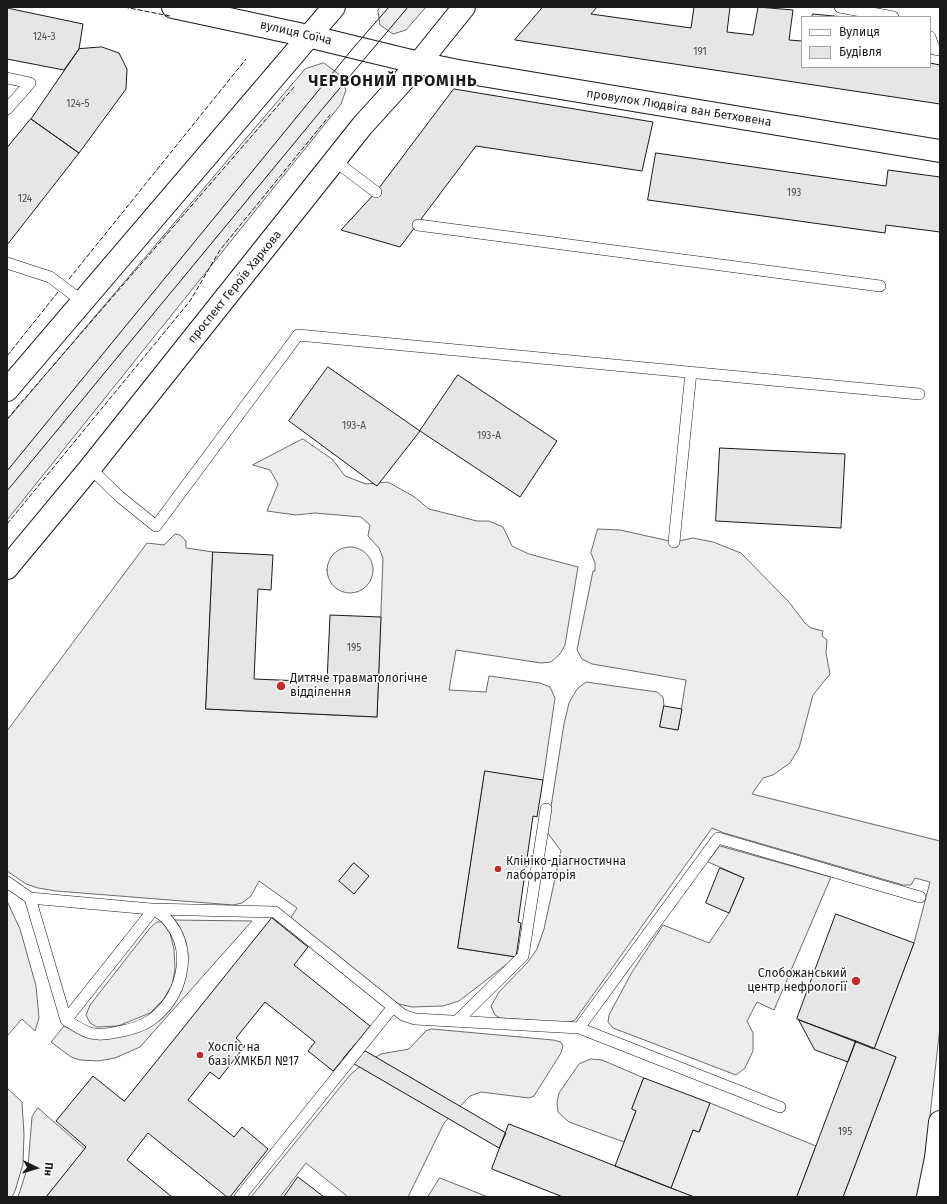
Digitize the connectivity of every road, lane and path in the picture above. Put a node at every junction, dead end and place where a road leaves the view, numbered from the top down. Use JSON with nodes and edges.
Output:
{"nodes":[{"id":1,"x":174,"y":7,"type":"edge"},
{"id":2,"x":334,"y":7,"type":"edge"},
{"id":3,"x":464,"y":7,"type":"edge"},
{"id":4,"x":840,"y":7,"type":"edge"},
{"id":5,"x":888,"y":16,"type":"edge"},
{"id":6,"x":308,"y":36,"type":"junction"},
{"id":7,"x":931,"y":40,"type":"edge"},
{"id":8,"x":940,"y":50,"type":"edge"},
{"id":9,"x":419,"y":63,"type":"junction"},
{"id":10,"x":7,"y":78,"type":"edge"},
{"id":11,"x":7,"y":109,"type":"edge"},
{"id":12,"x":940,"y":151,"type":"edge"},
{"id":13,"x":335,"y":160,"type":"junction"},
{"id":14,"x":376,"y":192,"type":"dead end"},
{"id":15,"x":418,"y":225,"type":"dead end"},
{"id":16,"x":7,"y":263,"type":"edge"},
{"id":17,"x":880,"y":286,"type":"dead end"},
{"id":18,"x":82,"y":301,"type":"junction"},
{"id":19,"x":691,"y":372,"type":"junction"},
{"id":20,"x":7,"y":390,"type":"edge"},
{"id":21,"x":919,"y":394,"type":"dead end"},
{"id":22,"x":90,"y":468,"type":"junction"},
{"id":23,"x":674,"y":542,"type":"dead end"},
{"id":24,"x":7,"y":568,"type":"edge"},
{"id":25,"x":546,"y":809,"type":"dead end"},
{"id":26,"x":7,"y":882,"type":"edge"},
{"id":27,"x":920,"y":897,"type":"dead end"},
{"id":28,"x":30,"y":898,"type":"junction"},
{"id":29,"x":154,"y":909,"type":"junction"},
{"id":30,"x":392,"y":1008,"type":"junction"},
{"id":31,"x":66,"y":1020,"type":"junction"},
{"id":32,"x":458,"y":1021,"type":"junction"},
{"id":33,"x":579,"y":1028,"type":"junction"},
{"id":34,"x":780,"y":1107,"type":"dead end"},
{"id":35,"x":940,"y":1122,"type":"edge"},
{"id":36,"x":938,"y":1158,"type":"edge"},
{"id":37,"x":240,"y":1197,"type":"edge"},
{"id":38,"x":928,"y":1197,"type":"edge"}],
"edges":[{"from":1,"to":6,"type":"main road","name":"вулиця Соїча"},
{"from":2,"to":6,"type":"main road"},
{"from":3,"to":9,"type":"main road","name":"проспект Героїв Харкова"},
{"from":4,"to":5,"type":"lane"},
{"from":6,"to":9,"type":"main road","name":"вулиця Соїча"},
{"from":6,"to":18,"type":"main road"},
{"from":7,"to":8,"type":"lane"},
{"from":9,"to":12,"type":"main road","name":"провулок Людвіга ван Бетховена"},
{"from":9,"to":13,"type":"main road","name":"проспект Героїв Харкова"},
{"from":10,"to":11,"type":"lane"},
{"from":13,"to":14,"type":"lane"},
{"from":13,"to":22,"type":"main road","name":"проспект Героїв Харкова"},
{"from":15,"to":17,"type":"lane"},
{"from":16,"to":18,"type":"lane"},
{"from":18,"to":20,"type":"main road"},
{"from":19,"to":21,"type":"lane"},
{"from":19,"to":22,"type":"lane"},
{"from":19,"to":23,"type":"lane"},
{"from":22,"to":24,"type":"main road","name":"проспект Героїв Харкова"},
{"from":25,"to":32,"type":"lane"},
{"from":26,"to":28,"type":"lane"},
{"from":27,"to":33,"type":"lane"},
{"from":28,"to":29,"type":"lane"},
{"from":28,"to":31,"type":"lane"},
{"from":29,"to":30,"type":"lane"},
{"from":29,"to":31,"type":"lane"},
{"from":29,"to":31,"type":"lane"},
{"from":30,"to":32,"type":"lane"},
{"from":30,"to":37,"type":"lane"},
{"from":32,"to":33,"type":"lane"},
{"from":33,"to":34,"type":"lane"},
{"from":35,"to":36,"type":"main road"},
{"from":36,"to":38,"type":"main road"}]}
